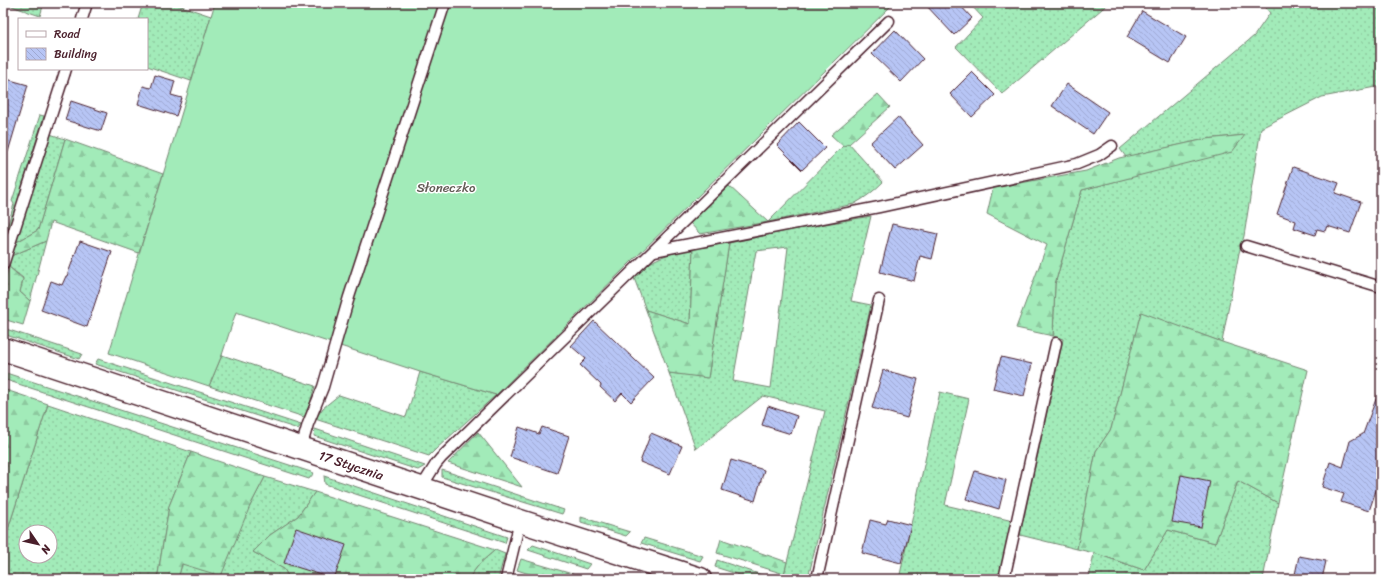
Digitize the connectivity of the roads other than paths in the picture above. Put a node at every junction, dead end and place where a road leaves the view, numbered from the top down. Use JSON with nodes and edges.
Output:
{"nodes":[{"id":1,"x":87,"y":3,"type":"edge"},
{"id":2,"x":445,"y":3,"type":"edge"},
{"id":3,"x":82,"y":18,"type":"edge"},
{"id":4,"x":889,"y":21,"type":"dead end"},
{"id":5,"x":66,"y":70,"type":"edge"},
{"id":6,"x":1112,"y":146,"type":"dead end"},
{"id":7,"x":1246,"y":246,"type":"dead end"},
{"id":8,"x":654,"y":251,"type":"junction"},
{"id":9,"x":3,"y":265,"type":"edge"},
{"id":10,"x":1381,"y":287,"type":"edge"},
{"id":11,"x":879,"y":300,"type":"dead end"},
{"id":12,"x":1056,"y":343,"type":"dead end"},
{"id":13,"x":3,"y":349,"type":"edge"},
{"id":14,"x":301,"y":448,"type":"junction"},
{"id":15,"x":421,"y":488,"type":"junction"},
{"id":16,"x":520,"y":521,"type":"junction"},
{"id":17,"x":506,"y":579,"type":"edge"},
{"id":18,"x":700,"y":579,"type":"edge"},
{"id":19,"x":817,"y":579,"type":"edge"},
{"id":20,"x":1004,"y":579,"type":"edge"}],
"edges":[{"from":1,"to":3,"type":"lane"},
{"from":2,"to":14,"type":"lane"},
{"from":4,"to":8,"type":"lane"},
{"from":5,"to":9,"type":"lane"},
{"from":6,"to":8,"type":"lane"},
{"from":7,"to":10,"type":"lane"},
{"from":8,"to":15,"type":"lane"},
{"from":11,"to":19,"type":"lane"},
{"from":12,"to":20,"type":"lane"},
{"from":13,"to":14,"type":"main road","name":"17 Stycznia"},
{"from":14,"to":15,"type":"main road","name":"17 Stycznia"},
{"from":15,"to":16,"type":"main road","name":"17 Stycznia"},
{"from":16,"to":17,"type":"lane"},
{"from":16,"to":18,"type":"main road","name":"17 Stycznia"}]}
